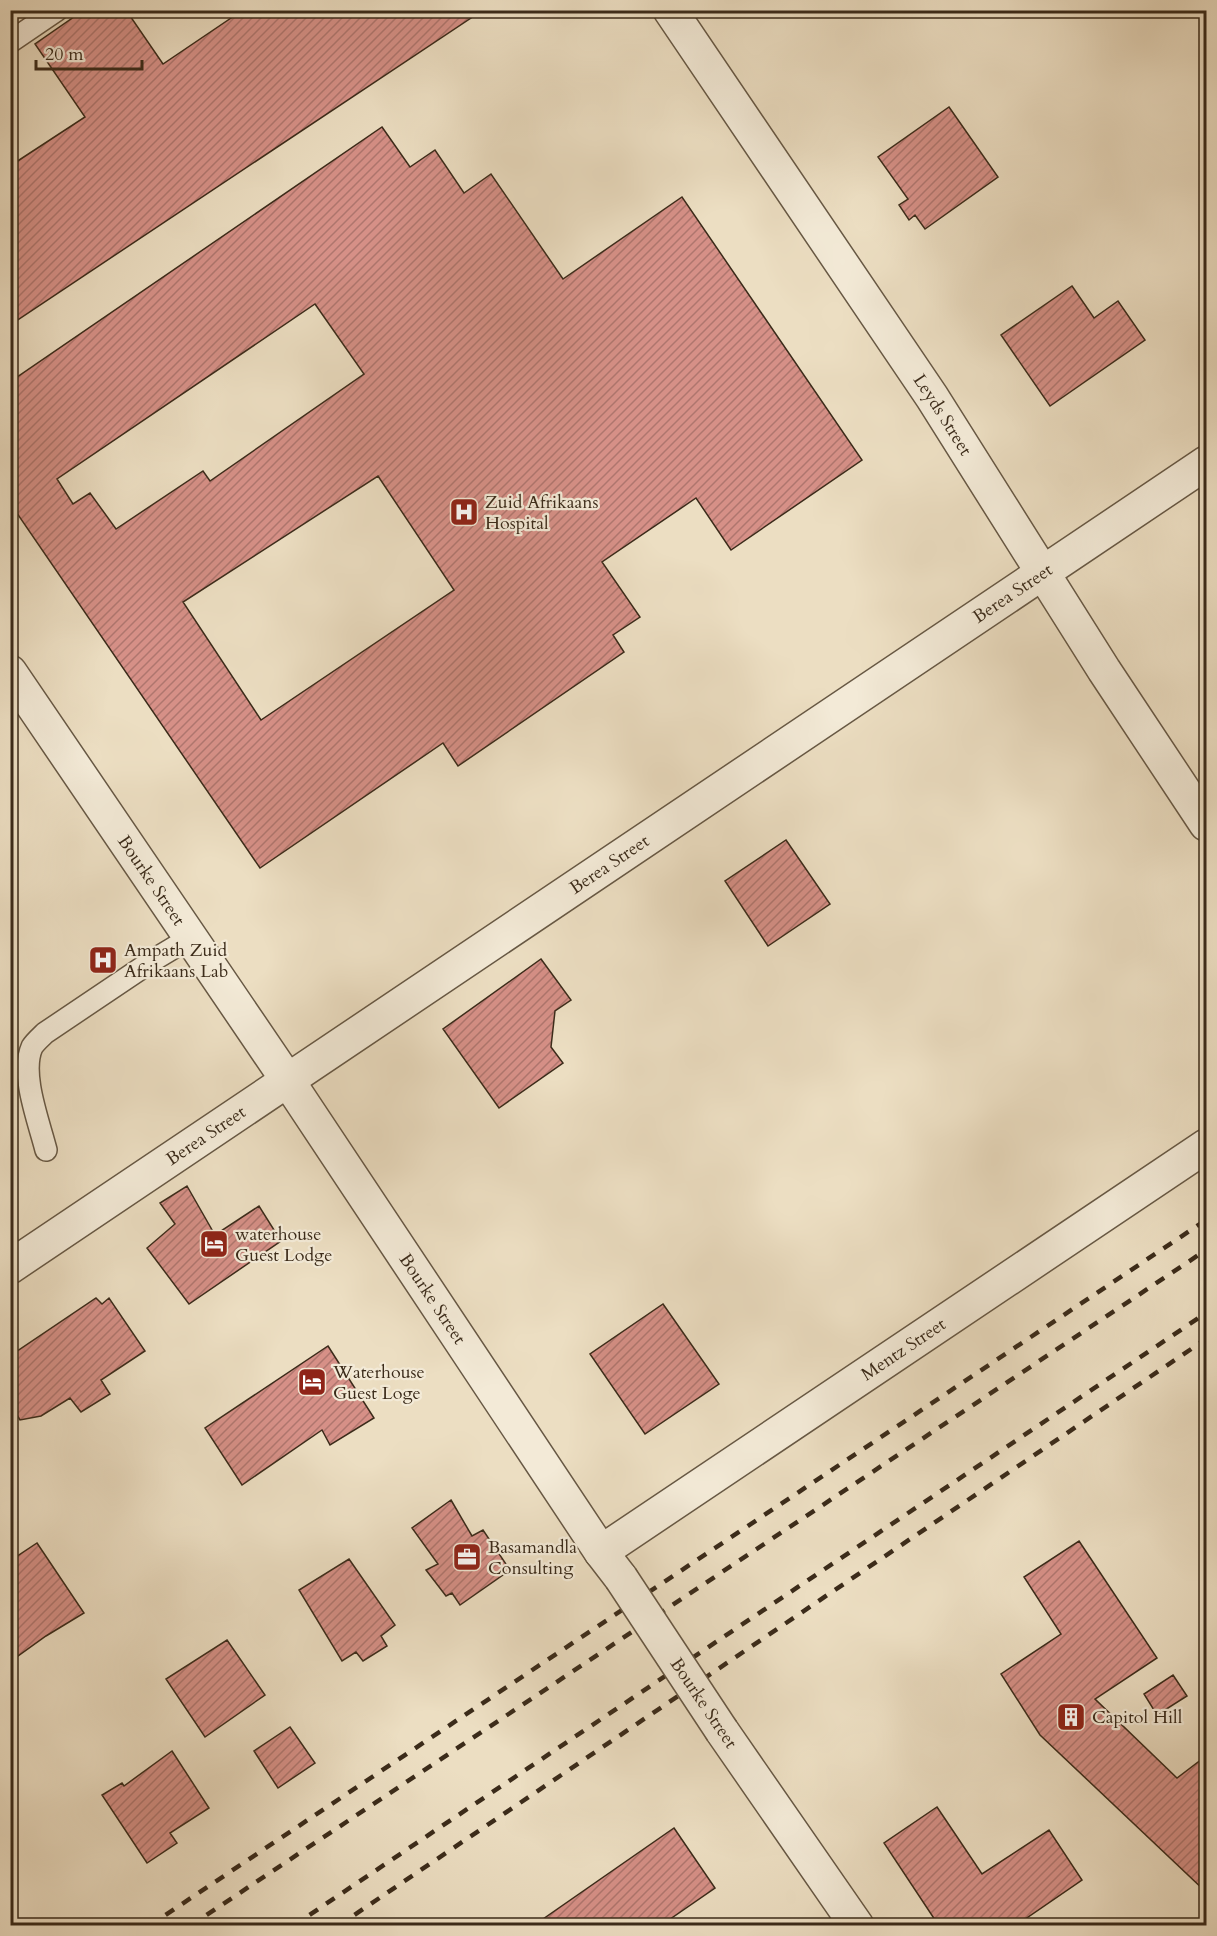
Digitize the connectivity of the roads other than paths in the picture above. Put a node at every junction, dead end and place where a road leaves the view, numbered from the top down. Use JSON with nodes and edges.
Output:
{"nodes":[{"id":1,"x":57,"y":10,"type":"edge"},
{"id":2,"x":670,"y":10,"type":"edge"},
{"id":3,"x":10,"y":42,"type":"edge"},
{"id":4,"x":1206,"y":463,"type":"edge"},
{"id":5,"x":1043,"y":572,"type":"junction"},
{"id":6,"x":10,"y":672,"type":"edge"},
{"id":7,"x":1206,"y":824,"type":"edge"},
{"id":8,"x":190,"y":938,"type":"junction"},
{"id":9,"x":288,"y":1081,"type":"junction"},
{"id":10,"x":1206,"y":1146,"type":"edge"},
{"id":11,"x":46,"y":1150,"type":"dead end"},
{"id":12,"x":10,"y":1266,"type":"edge"},
{"id":13,"x":601,"y":1552,"type":"junction"},
{"id":14,"x":857,"y":1926,"type":"edge"}],
"edges":[{"from":1,"to":3,"type":"lane"},
{"from":2,"to":5,"type":"street","name":"Leyds Street"},
{"from":4,"to":5,"type":"street","name":"Berea Street"},
{"from":5,"to":7,"type":"street","name":"Leyds Street"},
{"from":5,"to":9,"type":"street","name":"Berea Street"},
{"from":6,"to":8,"type":"street","name":"Bourke Street"},
{"from":8,"to":9,"type":"street","name":"Bourke Street"},
{"from":8,"to":11,"type":"lane"},
{"from":9,"to":12,"type":"street","name":"Berea Street"},
{"from":9,"to":13,"type":"street","name":"Bourke Street"},
{"from":10,"to":13,"type":"street","name":"Mentz Street"},
{"from":13,"to":14,"type":"street","name":"Bourke Street","bridge":true}]}
